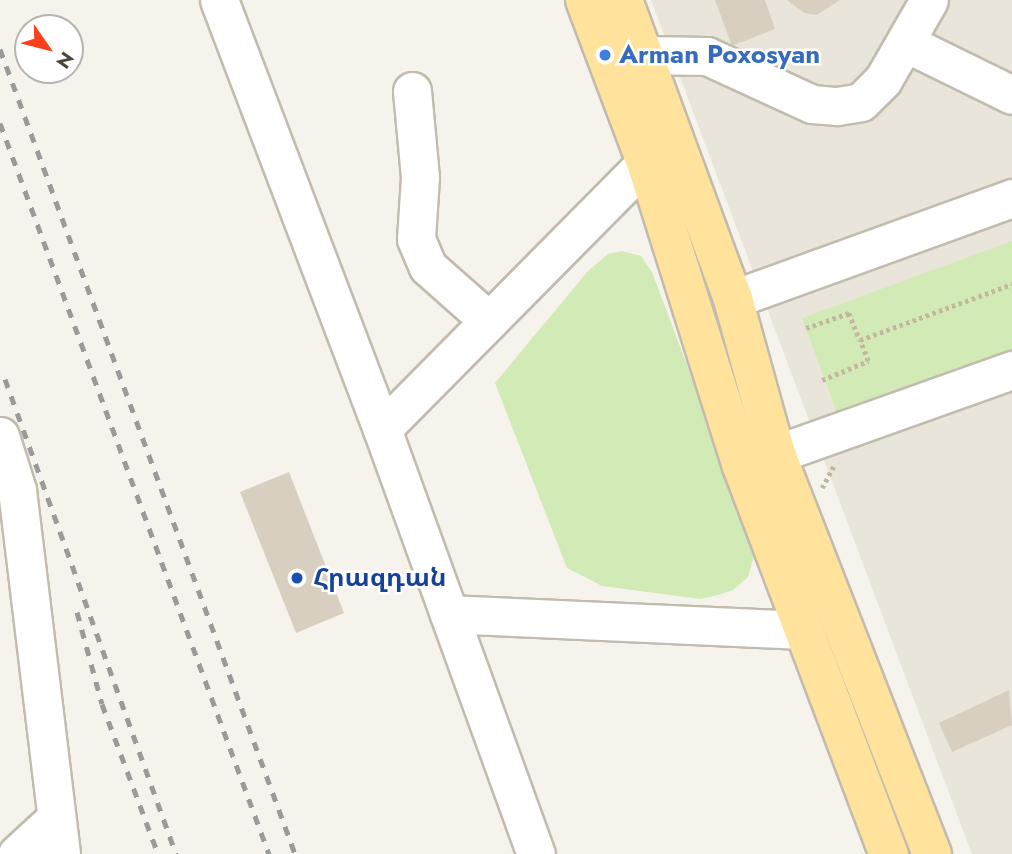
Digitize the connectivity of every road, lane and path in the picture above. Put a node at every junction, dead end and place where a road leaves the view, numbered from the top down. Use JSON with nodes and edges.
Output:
{"nodes":[{"id":1,"x":219,"y":0,"type":"edge"},
{"id":2,"x":585,"y":0,"type":"edge"},
{"id":3,"x":623,"y":0,"type":"edge"},
{"id":4,"x":929,"y":0,"type":"edge"},
{"id":5,"x":906,"y":43,"type":"junction"},
{"id":6,"x":643,"y":55,"type":"junction"},
{"id":7,"x":412,"y":91,"type":"dead end"},
{"id":8,"x":1012,"y":95,"type":"edge"},
{"id":9,"x":646,"y":162,"type":"junction"},
{"id":10,"x":1012,"y":198,"type":"edge"},
{"id":11,"x":1012,"y":284,"type":"edge"},
{"id":12,"x":733,"y":299,"type":"junction"},
{"id":13,"x":693,"y":313,"type":"junction"},
{"id":14,"x":489,"y":321,"type":"junction"},
{"id":15,"x":806,"y":328,"type":"dead end"},
{"id":16,"x":860,"y":340,"type":"junction"},
{"id":17,"x":1012,"y":370,"type":"edge"},
{"id":18,"x":822,"y":380,"type":"dead end"},
{"id":19,"x":382,"y":429,"type":"junction"},
{"id":20,"x":0,"y":436,"type":"edge"},
{"id":21,"x":759,"y":460,"type":"junction"},
{"id":22,"x":449,"y":614,"type":"junction"},
{"id":23,"x":801,"y":630,"type":"junction"},
{"id":24,"x":58,"y":836,"type":"edge"},
{"id":25,"x":17,"y":854,"type":"edge"},
{"id":26,"x":536,"y":854,"type":"edge"},
{"id":27,"x":889,"y":854,"type":"edge"},
{"id":28,"x":932,"y":854,"type":"edge"}],
"edges":[{"from":1,"to":19,"type":"street"},
{"from":2,"to":9,"type":"main road"},
{"from":3,"to":6,"type":"main road"},
{"from":4,"to":5,"type":"street"},
{"from":5,"to":6,"type":"street"},
{"from":5,"to":8,"type":"street"},
{"from":6,"to":12,"type":"main road"},
{"from":7,"to":14,"type":"street"},
{"from":9,"to":13,"type":"main road"},
{"from":9,"to":14,"type":"street"},
{"from":10,"to":12,"type":"street"},
{"from":11,"to":16,"type":"path"},
{"from":12,"to":13,"type":"main road"},
{"from":12,"to":21,"type":"main road"},
{"from":13,"to":21,"type":"main road"},
{"from":14,"to":19,"type":"street"},
{"from":15,"to":16,"type":"path"},
{"from":16,"to":18,"type":"path"},
{"from":17,"to":21,"type":"street"},
{"from":19,"to":22,"type":"street"},
{"from":20,"to":24,"type":"street"},
{"from":21,"to":23,"type":"main road"},
{"from":21,"to":28,"type":"main road"},
{"from":22,"to":23,"type":"street"},
{"from":22,"to":26,"type":"street"},
{"from":23,"to":27,"type":"main road"},
{"from":24,"to":25,"type":"street"}]}
